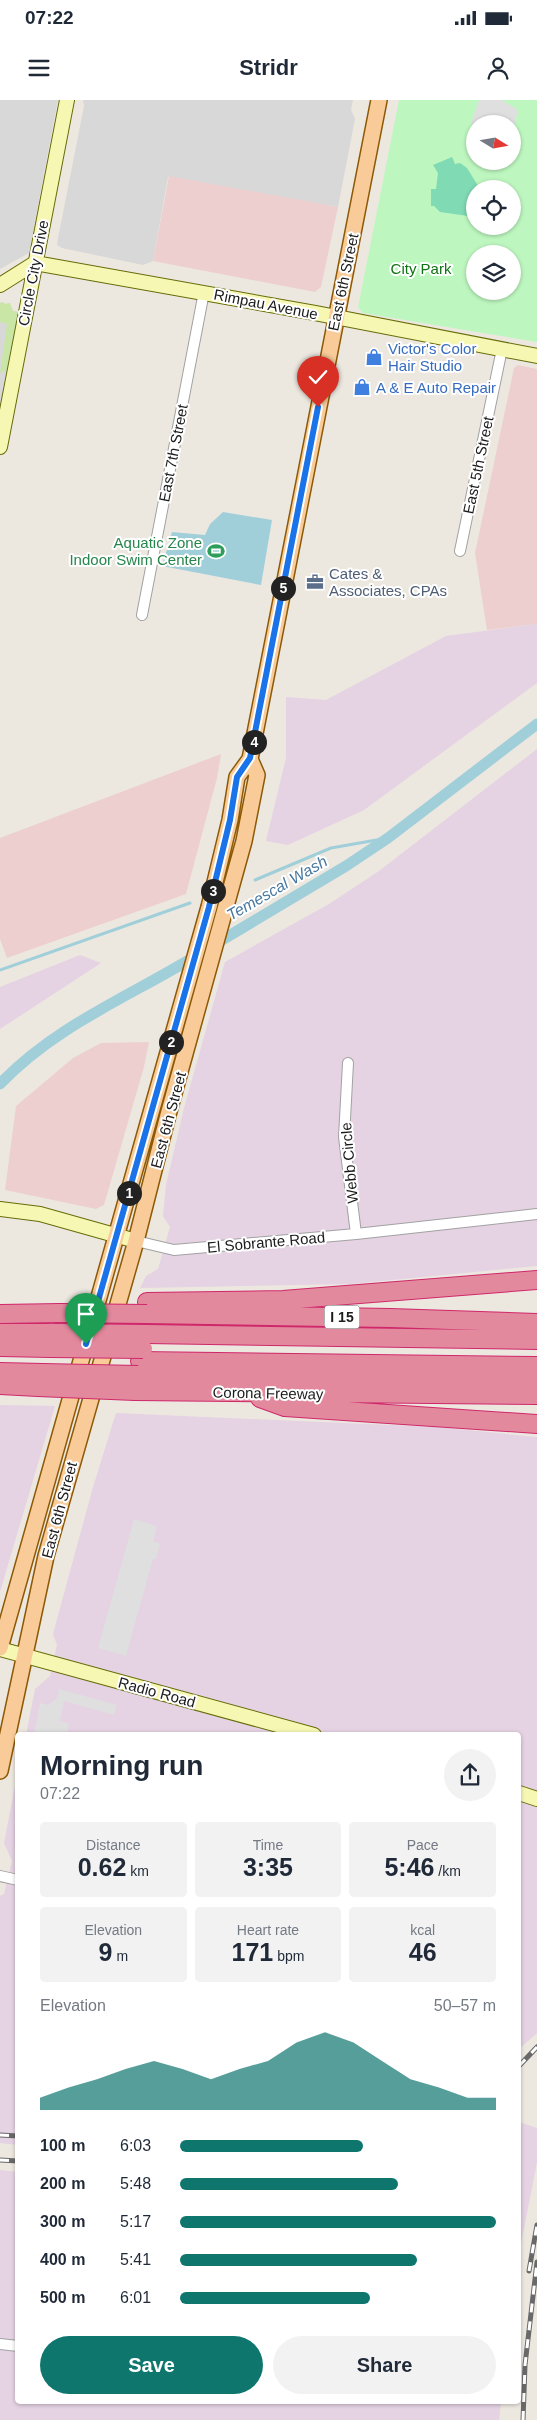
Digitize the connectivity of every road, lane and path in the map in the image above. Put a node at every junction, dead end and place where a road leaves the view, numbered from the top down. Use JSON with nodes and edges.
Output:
{"nodes":[{"id":1,"x":67,"y":100,"type":"edge"},
{"id":2,"x":379,"y":100,"type":"edge"},
{"id":3,"x":35,"y":263,"type":"junction"},
{"id":4,"x":0,"y":285,"type":"edge"},
{"id":5,"x":204,"y":292,"type":"junction"},
{"id":6,"x":335,"y":318,"type":"junction"},
{"id":7,"x":502,"y":349,"type":"junction"},
{"id":8,"x":537,"y":356,"type":"edge"},
{"id":9,"x":0,"y":447,"type":"edge"},
{"id":10,"x":460,"y":551,"type":"dead end"},
{"id":11,"x":142,"y":615,"type":"dead end"},
{"id":12,"x":250,"y":758,"type":"junction"},
{"id":13,"x":348,"y":1063,"type":"dead end"},
{"id":14,"x":0,"y":1209,"type":"edge"},
{"id":15,"x":537,"y":1214,"type":"edge"},
{"id":16,"x":356,"y":1234,"type":"junction"},
{"id":17,"x":118,"y":1235,"type":"junction"},
{"id":18,"x":136,"y":1241,"type":"junction"},
{"id":19,"x":537,"y":1280,"type":"edge"},
{"id":20,"x":147,"y":1308,"type":"junction"},
{"id":21,"x":0,"y":1314,"type":"edge"},
{"id":22,"x":537,"y":1324,"type":"edge"},
{"id":23,"x":0,"y":1333,"type":"edge"},
{"id":24,"x":537,"y":1340,"type":"edge"},
{"id":25,"x":0,"y":1347,"type":"edge"},
{"id":26,"x":537,"y":1354,"type":"edge"},
{"id":27,"x":0,"y":1358,"type":"edge"},
{"id":28,"x":46,"y":1360,"type":"junction"},
{"id":29,"x":140,"y":1362,"type":"junction"},
{"id":30,"x":537,"y":1366,"type":"edge"},
{"id":31,"x":0,"y":1372,"type":"edge"},
{"id":32,"x":537,"y":1380,"type":"edge"},
{"id":33,"x":0,"y":1386,"type":"edge"},
{"id":34,"x":248,"y":1394,"type":"junction"},
{"id":35,"x":537,"y":1395,"type":"edge"},
{"id":36,"x":537,"y":1424,"type":"edge"},
{"id":37,"x":0,"y":1649,"type":"edge"},
{"id":38,"x":24,"y":1655,"type":"junction"},
{"id":39,"x":303,"y":1732,"type":"edge"},
{"id":40,"x":0,"y":1772,"type":"edge"},
{"id":41,"x":521,"y":1794,"type":"edge"},
{"id":42,"x":537,"y":1798,"type":"edge"},
{"id":43,"x":0,"y":1876,"type":"edge"},
{"id":44,"x":15,"y":1879,"type":"edge"},
{"id":45,"x":0,"y":2344,"type":"edge"},
{"id":46,"x":15,"y":2346,"type":"edge"}],
"edges":[{"from":1,"to":3,"type":"street","name":"Circle City Drive"},
{"from":2,"to":6,"type":"main road","name":"East 6th Street"},
{"from":3,"to":4,"type":"street"},
{"from":3,"to":5,"type":"street","name":"Rimpau Avenue"},
{"from":3,"to":9,"type":"street","name":"Circle City Drive"},
{"from":5,"to":6,"type":"street","name":"Rimpau Avenue"},
{"from":5,"to":11,"type":"street","name":"East 7th Street"},
{"from":6,"to":7,"type":"street","name":"Rimpau Avenue"},
{"from":6,"to":12,"type":"main road","name":"East 6th Street"},
{"from":7,"to":8,"type":"street","name":"Rimpau Avenue"},
{"from":7,"to":10,"type":"street","name":"East 5th Street"},
{"from":12,"to":17,"type":"main road","name":"East 6th Street"},
{"from":12,"to":18,"type":"main road","name":"East 6th Street"},
{"from":13,"to":16,"type":"street","name":"Webb Circle"},
{"from":14,"to":17,"type":"street","name":"El Sobrante Road"},
{"from":15,"to":16,"type":"street","name":"El Sobrante Road"},
{"from":16,"to":18,"type":"street","name":"El Sobrante Road"},
{"from":17,"to":18,"type":"street","name":"El Sobrante Road"},
{"from":17,"to":37,"type":"main road","name":"East 6th Street"},
{"from":18,"to":38,"type":"main road","name":"East 6th Street"},
{"from":19,"to":20,"type":"highway"},
{"from":20,"to":21,"type":"highway","bridge":true},
{"from":20,"to":22,"type":"highway","number":"I 15"},
{"from":23,"to":28,"type":"highway"},
{"from":24,"to":29,"type":"highway"},
{"from":25,"to":28,"type":"highway"},
{"from":26,"to":29,"type":"highway"},
{"from":27,"to":28,"type":"highway"},
{"from":28,"to":29,"type":"highway","name":"Corona Freeway","bridge":true},
{"from":28,"to":29,"type":"highway","bridge":true},
{"from":28,"to":29,"type":"highway"},
{"from":28,"to":31,"type":"highway"},
{"from":28,"to":33,"type":"highway","name":"Corona Freeway"},
{"from":29,"to":30,"type":"highway"},
{"from":29,"to":32,"type":"highway"},
{"from":29,"to":34,"type":"highway","name":"Corona Freeway"},
{"from":34,"to":35,"type":"highway","name":"Corona Freeway"},
{"from":34,"to":36,"type":"highway"},
{"from":37,"to":38,"type":"street","name":"Radio Road"},
{"from":38,"to":39,"type":"street","name":"Radio Road"},
{"from":38,"to":40,"type":"main road","name":"East 6th Street"},
{"from":41,"to":42,"type":"street"},
{"from":43,"to":44,"type":"street"},
{"from":45,"to":46,"type":"street"}]}
